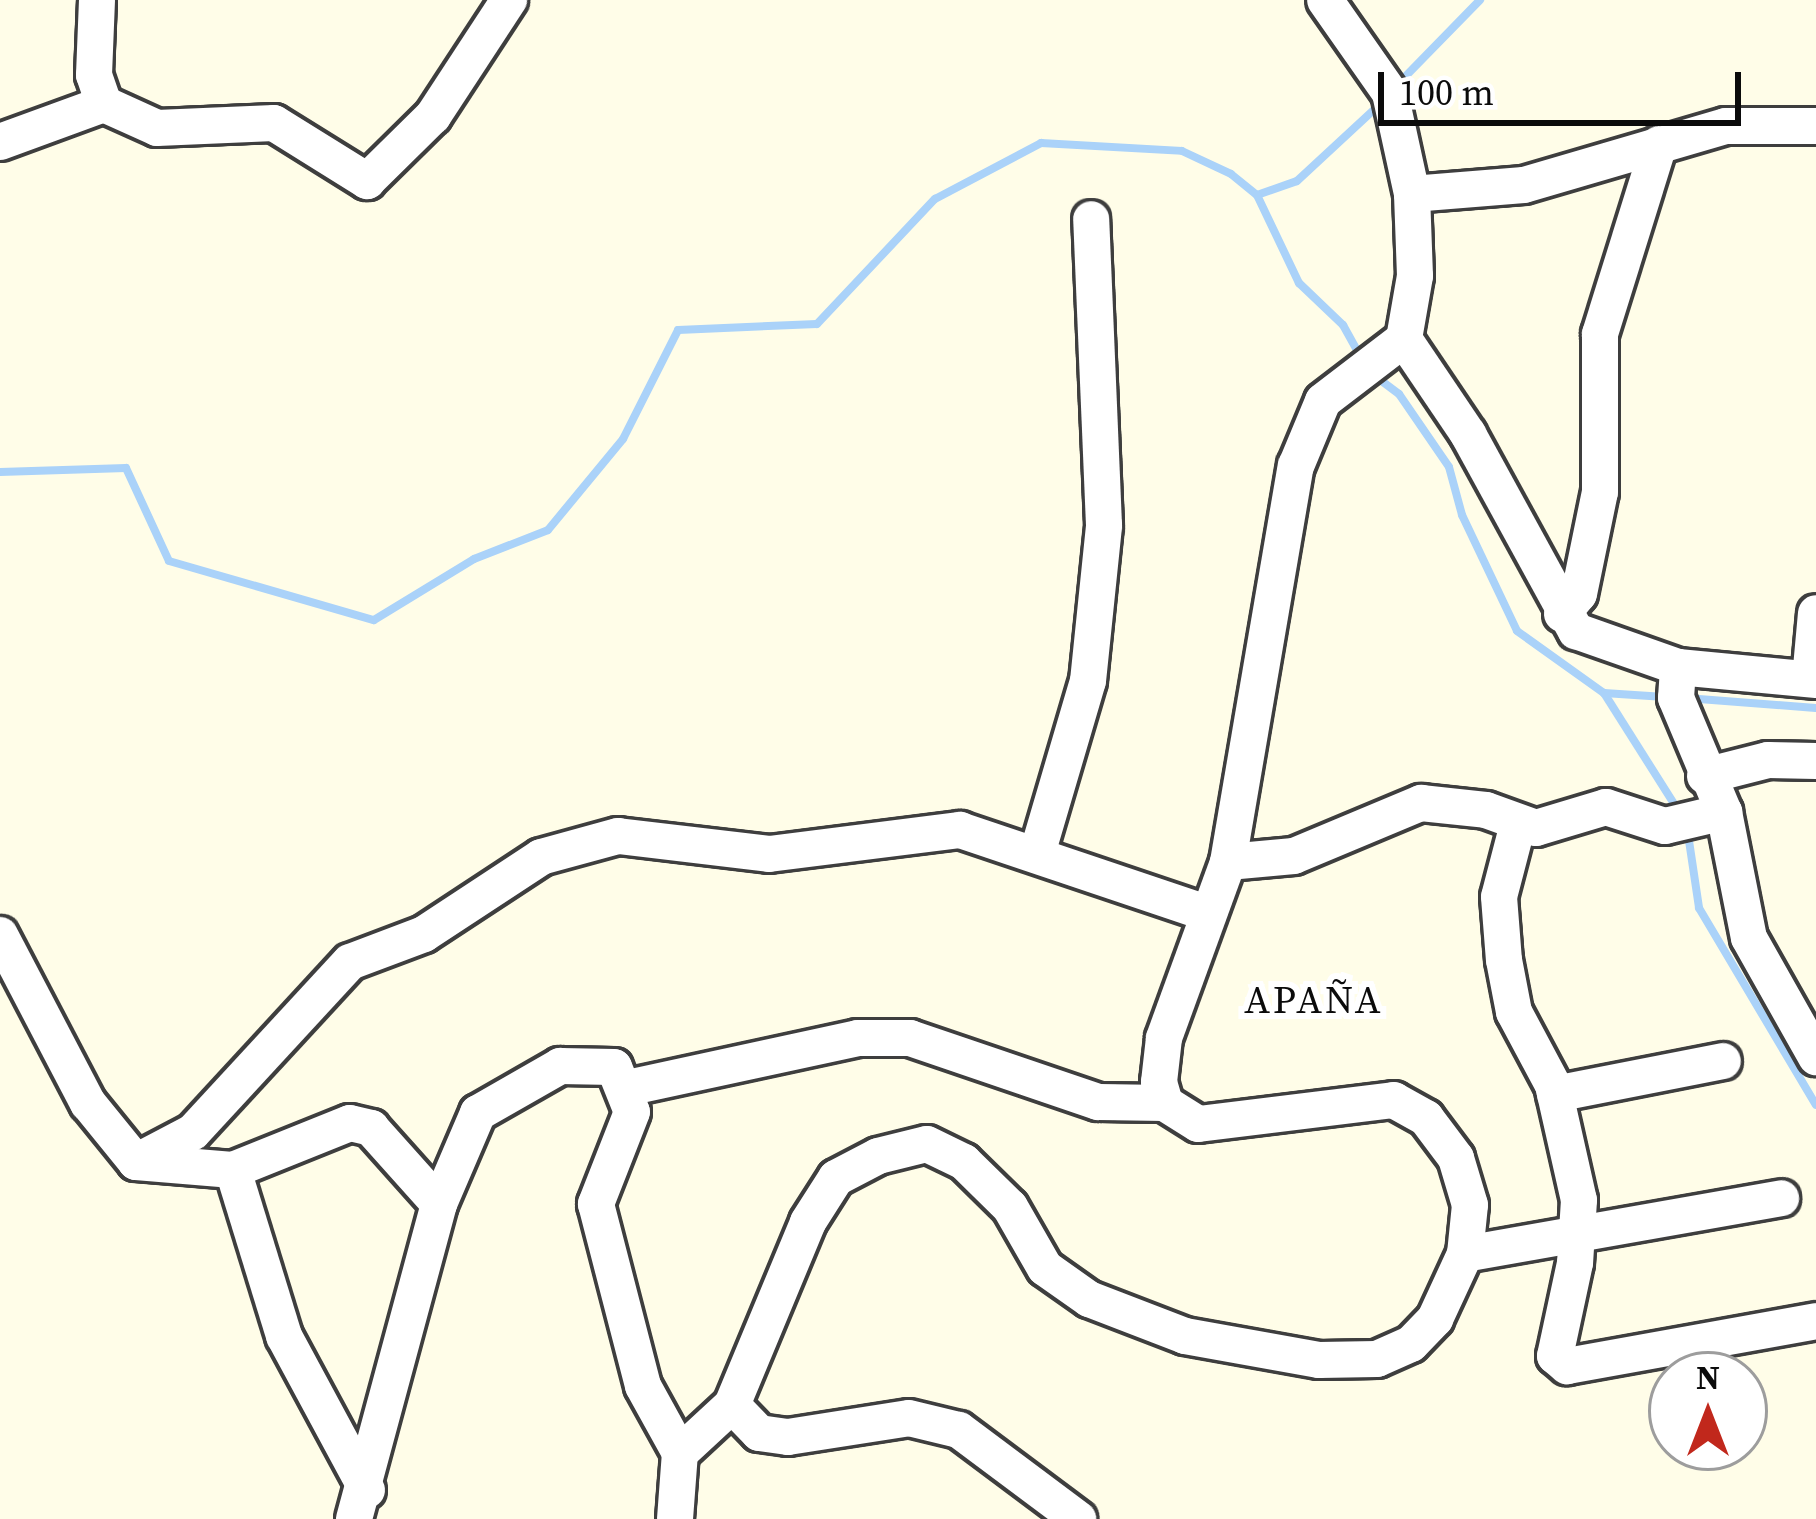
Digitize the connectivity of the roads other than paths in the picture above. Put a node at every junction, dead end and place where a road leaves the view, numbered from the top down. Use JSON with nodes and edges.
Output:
{"nodes":[{"id":1,"x":97,"y":0,"type":"edge"},
{"id":2,"x":509,"y":0,"type":"edge"},
{"id":3,"x":1325,"y":0,"type":"edge"},
{"id":4,"x":104,"y":104,"type":"junction"},
{"id":5,"x":1816,"y":126,"type":"edge"},
{"id":6,"x":0,"y":142,"type":"edge"},
{"id":7,"x":1659,"y":144,"type":"junction"},
{"id":8,"x":1412,"y":194,"type":"junction"},
{"id":9,"x":1091,"y":219,"type":"dead end"},
{"id":10,"x":1404,"y":339,"type":"junction"},
{"id":11,"x":1816,"y":613,"type":"edge"},
{"id":12,"x":1562,"y":614,"type":"junction"},
{"id":13,"x":1678,"y":668,"type":"junction"},
{"id":14,"x":1813,"y":679,"type":"edge"},
{"id":15,"x":1816,"y":761,"type":"edge"},
{"id":16,"x":1705,"y":776,"type":"junction"},
{"id":17,"x":1716,"y":815,"type":"junction"},
{"id":18,"x":1518,"y":824,"type":"junction"},
{"id":19,"x":1036,"y":854,"type":"junction"},
{"id":20,"x":1228,"y":862,"type":"junction"},
{"id":21,"x":1207,"y":913,"type":"junction"},
{"id":22,"x":0,"y":935,"type":"edge"},
{"id":23,"x":1816,"y":1058,"type":"edge"},
{"id":24,"x":1723,"y":1061,"type":"dead end"},
{"id":25,"x":628,"y":1088,"type":"junction"},
{"id":26,"x":1555,"y":1094,"type":"junction"},
{"id":27,"x":1165,"y":1103,"type":"junction"},
{"id":28,"x":136,"y":1162,"type":"junction"},
{"id":29,"x":233,"y":1170,"type":"junction"},
{"id":30,"x":1781,"y":1198,"type":"dead end"},
{"id":31,"x":439,"y":1204,"type":"junction"},
{"id":32,"x":1577,"y":1235,"type":"junction"},
{"id":33,"x":1465,"y":1255,"type":"junction"},
{"id":34,"x":1816,"y":1321,"type":"edge"},
{"id":35,"x":732,"y":1405,"type":"junction"},
{"id":36,"x":680,"y":1453,"type":"junction"},
{"id":37,"x":360,"y":1504,"type":"edge"},
{"id":38,"x":675,"y":1519,"type":"edge"},
{"id":39,"x":1078,"y":1519,"type":"edge"}],
"edges":[{"from":1,"to":4,"type":"street"},
{"from":2,"to":4,"type":"street"},
{"from":3,"to":8,"type":"street"},
{"from":4,"to":6,"type":"street"},
{"from":5,"to":7,"type":"street"},
{"from":7,"to":8,"type":"street"},
{"from":7,"to":12,"type":"street"},
{"from":8,"to":10,"type":"street"},
{"from":9,"to":19,"type":"street"},
{"from":10,"to":12,"type":"street"},
{"from":10,"to":20,"type":"street"},
{"from":11,"to":14,"type":"street"},
{"from":12,"to":13,"type":"street"},
{"from":13,"to":14,"type":"street"},
{"from":13,"to":16,"type":"street"},
{"from":15,"to":16,"type":"street"},
{"from":16,"to":17,"type":"street"},
{"from":17,"to":18,"type":"street"},
{"from":17,"to":23,"type":"street"},
{"from":18,"to":20,"type":"street"},
{"from":18,"to":26,"type":"street"},
{"from":19,"to":21,"type":"street"},
{"from":19,"to":28,"type":"street"},
{"from":20,"to":21,"type":"street"},
{"from":21,"to":27,"type":"street"},
{"from":22,"to":28,"type":"street"},
{"from":24,"to":26,"type":"street"},
{"from":25,"to":27,"type":"street"},
{"from":25,"to":31,"type":"street"},
{"from":25,"to":36,"type":"street"},
{"from":26,"to":32,"type":"street"},
{"from":27,"to":33,"type":"street"},
{"from":28,"to":29,"type":"street"},
{"from":29,"to":31,"type":"street"},
{"from":29,"to":37,"type":"street"},
{"from":30,"to":32,"type":"street"},
{"from":31,"to":37,"type":"street"},
{"from":32,"to":33,"type":"street"},
{"from":32,"to":34,"type":"street"},
{"from":33,"to":35,"type":"street"},
{"from":35,"to":36,"type":"street"},
{"from":35,"to":39,"type":"street"},
{"from":36,"to":38,"type":"street"}]}
